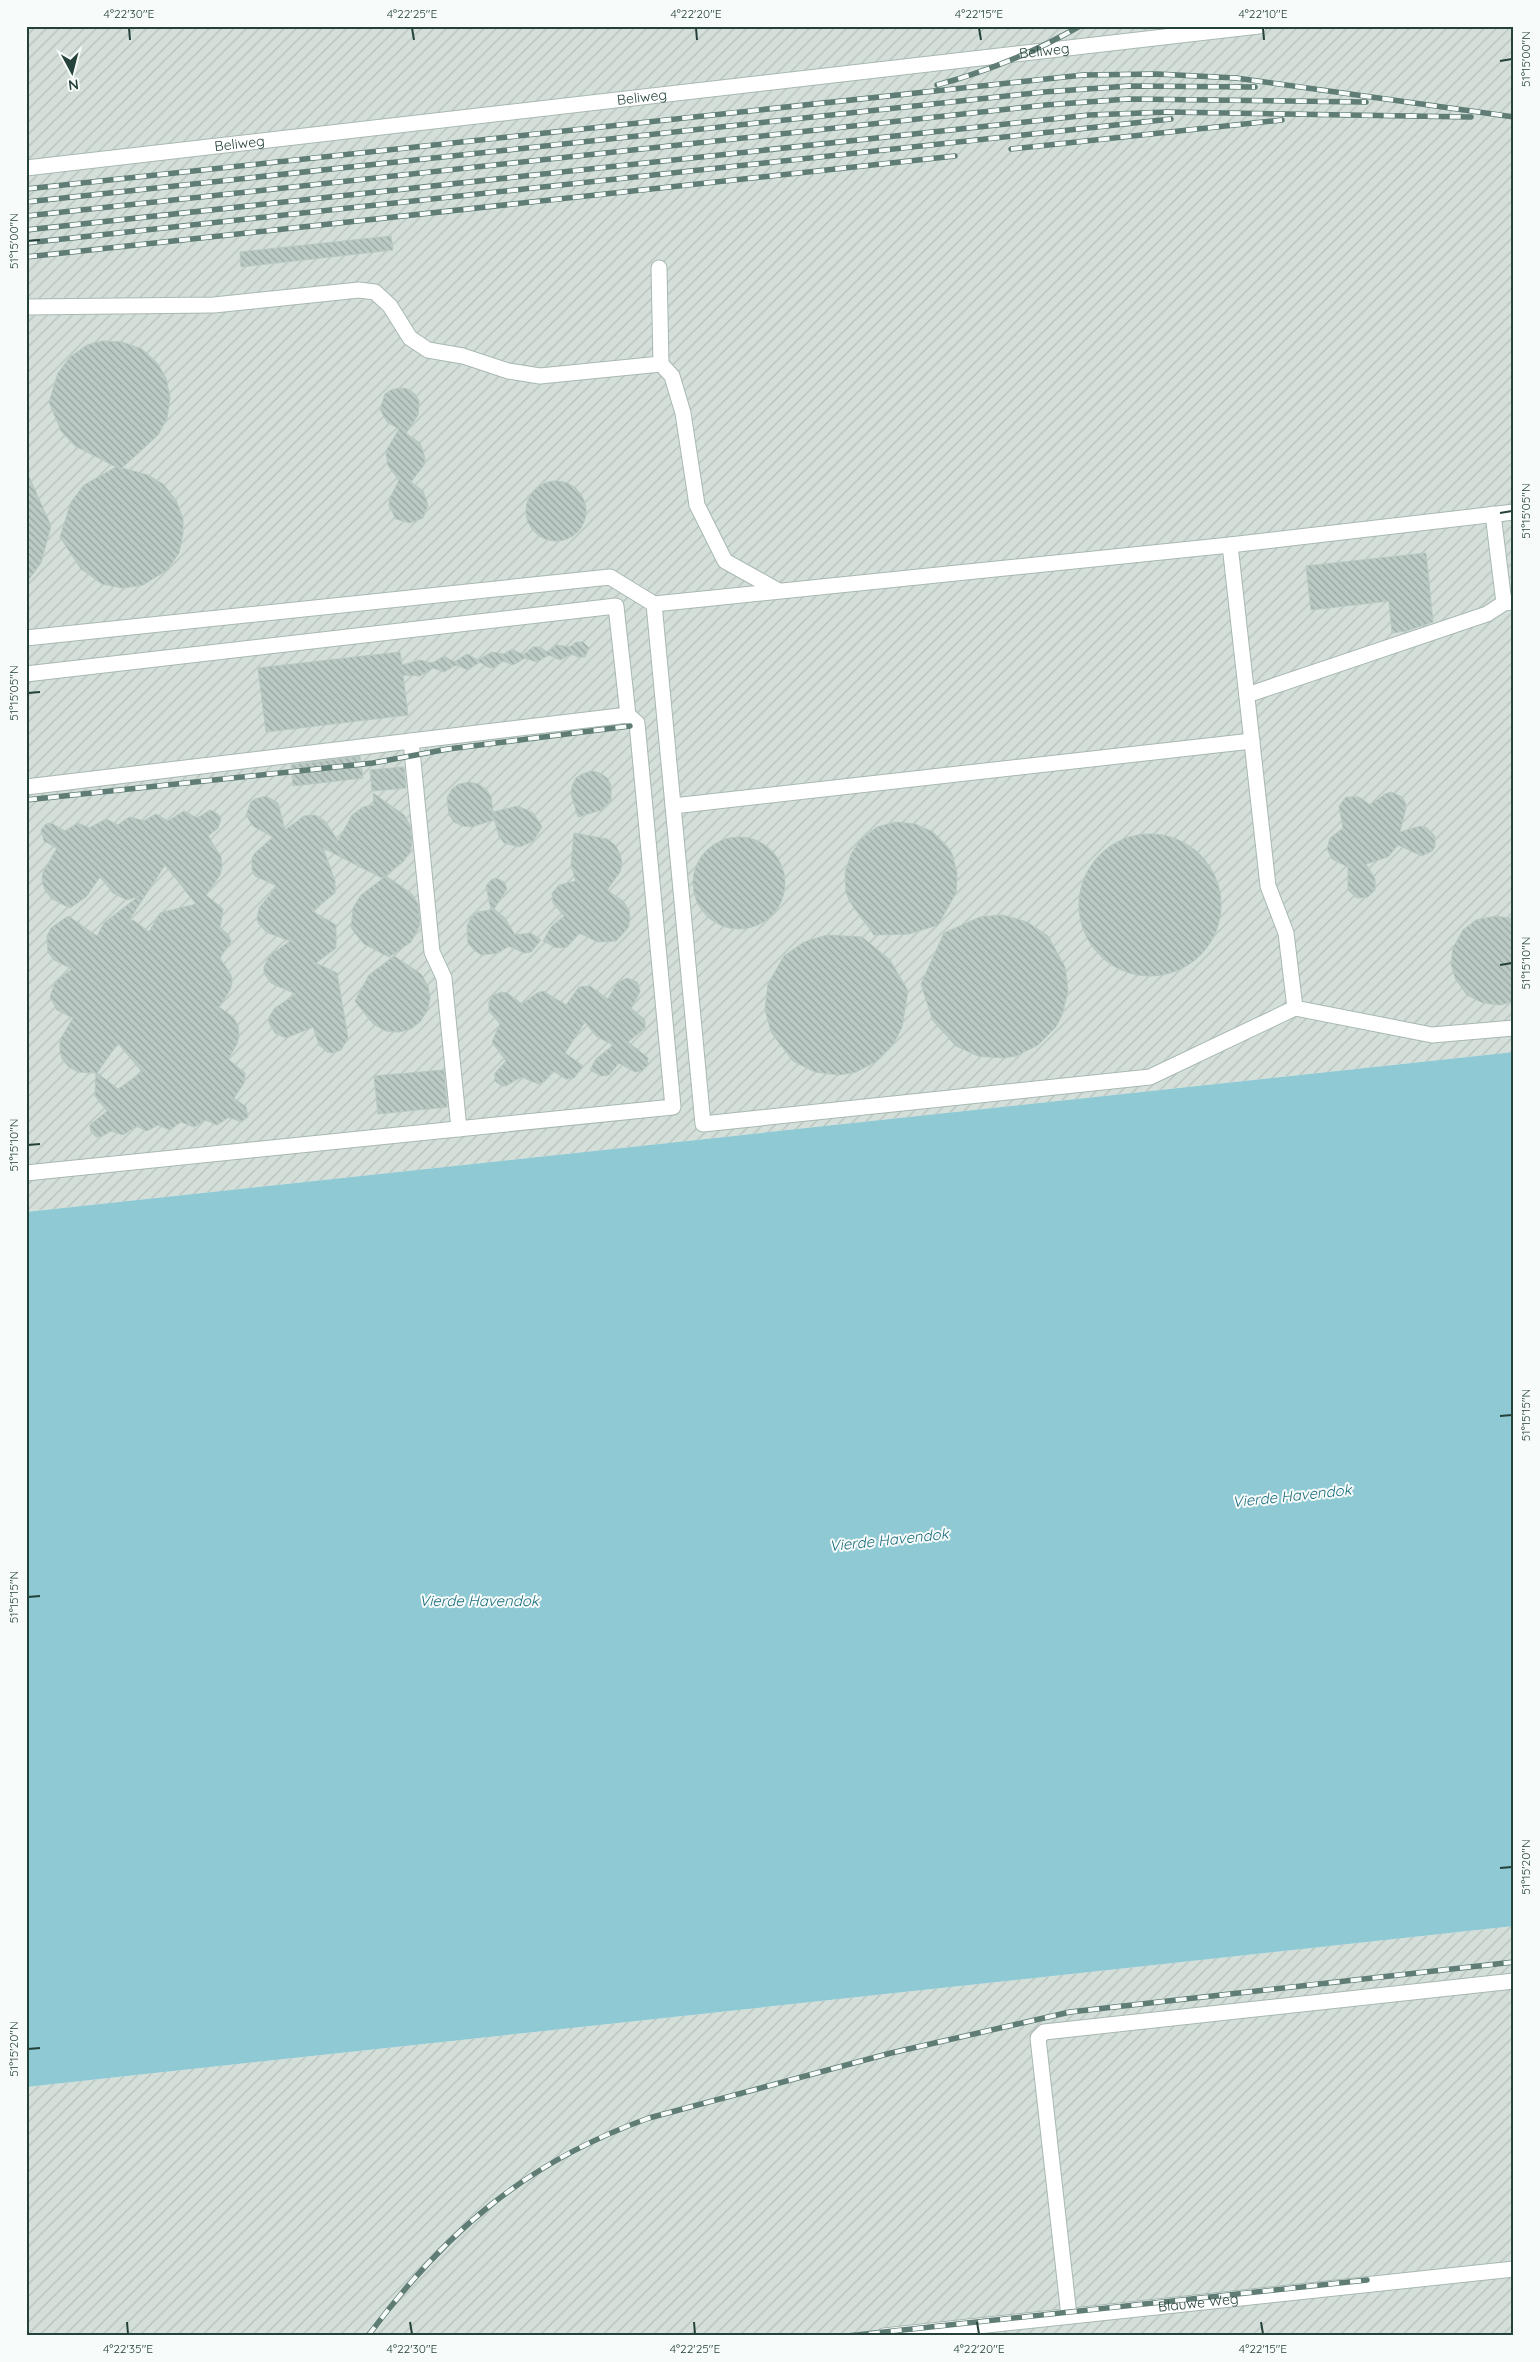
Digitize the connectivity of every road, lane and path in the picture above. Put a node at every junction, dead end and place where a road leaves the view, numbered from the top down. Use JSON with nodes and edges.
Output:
{"nodes":[{"id":1,"x":1259,"y":26,"type":"edge"},
{"id":2,"x":26,"y":168,"type":"edge"},
{"id":3,"x":658,"y":268,"type":"dead end"},
{"id":4,"x":26,"y":307,"type":"edge"},
{"id":5,"x":661,"y":364,"type":"junction"},
{"id":6,"x":1514,"y":512,"type":"edge"},
{"id":7,"x":1493,"y":514,"type":"junction"},
{"id":8,"x":1230,"y":546,"type":"junction"},
{"id":9,"x":777,"y":590,"type":"junction"},
{"id":10,"x":1509,"y":602,"type":"edge"},
{"id":11,"x":654,"y":604,"type":"junction"},
{"id":12,"x":26,"y":638,"type":"edge"},
{"id":13,"x":26,"y":674,"type":"edge"},
{"id":14,"x":1247,"y":695,"type":"junction"},
{"id":15,"x":628,"y":715,"type":"junction"},
{"id":16,"x":411,"y":741,"type":"junction"},
{"id":17,"x":1252,"y":741,"type":"junction"},
{"id":18,"x":26,"y":788,"type":"edge"},
{"id":19,"x":673,"y":806,"type":"junction"},
{"id":20,"x":1295,"y":1008,"type":"junction"},
{"id":21,"x":1514,"y":1028,"type":"edge"},
{"id":22,"x":459,"y":1129,"type":"junction"},
{"id":23,"x":26,"y":1173,"type":"edge"},
{"id":24,"x":1514,"y":1980,"type":"edge"},
{"id":25,"x":1514,"y":2269,"type":"edge"},
{"id":26,"x":1069,"y":2316,"type":"junction"},
{"id":27,"x":884,"y":2336,"type":"edge"}],
"edges":[{"from":1,"to":2,"type":"street","name":"Beliweg"},
{"from":3,"to":5,"type":"street"},
{"from":4,"to":5,"type":"street"},
{"from":5,"to":9,"type":"street"},
{"from":6,"to":7,"type":"street"},
{"from":7,"to":8,"type":"street"},
{"from":7,"to":10,"type":"street"},
{"from":8,"to":9,"type":"street"},
{"from":8,"to":14,"type":"street"},
{"from":9,"to":11,"type":"street"},
{"from":10,"to":14,"type":"street"},
{"from":11,"to":12,"type":"street"},
{"from":11,"to":19,"type":"street"},
{"from":13,"to":15,"type":"street"},
{"from":14,"to":17,"type":"street"},
{"from":15,"to":16,"type":"street"},
{"from":15,"to":22,"type":"street"},
{"from":16,"to":18,"type":"street"},
{"from":16,"to":22,"type":"street"},
{"from":17,"to":19,"type":"street"},
{"from":17,"to":20,"type":"street"},
{"from":19,"to":20,"type":"street"},
{"from":20,"to":21,"type":"street"},
{"from":22,"to":23,"type":"street"},
{"from":24,"to":26,"type":"street"},
{"from":25,"to":26,"type":"street","name":"Blauwe Weg"},
{"from":26,"to":27,"type":"street","name":"Blauwe Weg"}]}
